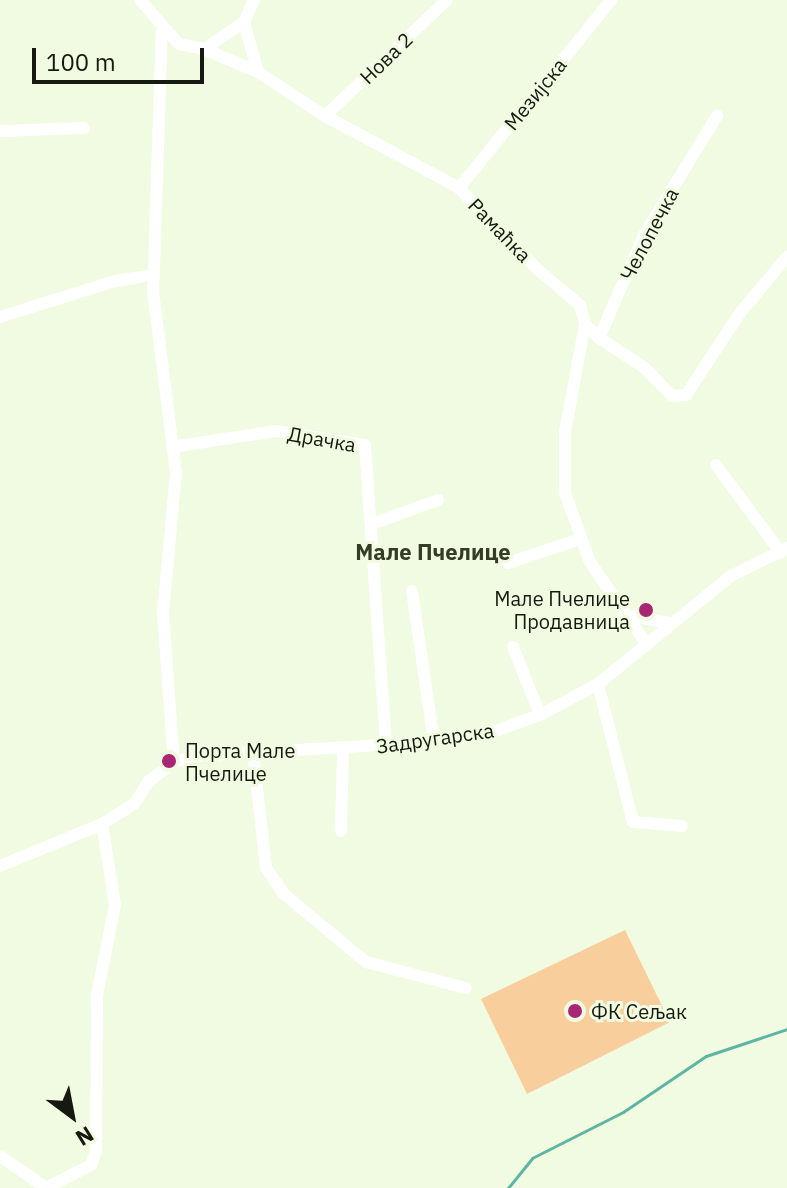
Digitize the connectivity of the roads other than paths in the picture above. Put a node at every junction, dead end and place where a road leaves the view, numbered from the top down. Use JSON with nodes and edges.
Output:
{"nodes":[{"id":1,"x":140,"y":0,"type":"edge"},
{"id":2,"x":254,"y":0,"type":"edge"},
{"id":3,"x":447,"y":0,"type":"edge"},
{"id":4,"x":611,"y":0,"type":"edge"},
{"id":5,"x":244,"y":22,"type":"junction"},
{"id":6,"x":162,"y":25,"type":"junction"},
{"id":7,"x":204,"y":49,"type":"junction"},
{"id":8,"x":258,"y":72,"type":"junction"},
{"id":9,"x":325,"y":116,"type":"junction"},
{"id":10,"x":717,"y":116,"type":"dead end"},
{"id":11,"x":84,"y":128,"type":"dead end"},
{"id":12,"x":0,"y":131,"type":"edge"},
{"id":13,"x":459,"y":188,"type":"junction"},
{"id":14,"x":787,"y":257,"type":"edge"},
{"id":15,"x":154,"y":275,"type":"junction"},
{"id":16,"x":0,"y":317,"type":"edge"},
{"id":17,"x":585,"y":324,"type":"junction"},
{"id":18,"x":599,"y":338,"type":"junction"},
{"id":19,"x":172,"y":447,"type":"junction"},
{"id":20,"x":716,"y":465,"type":"dead end"},
{"id":21,"x":438,"y":500,"type":"dead end"},
{"id":22,"x":372,"y":524,"type":"junction"},
{"id":23,"x":580,"y":539,"type":"junction"},
{"id":24,"x":784,"y":550,"type":"edge"},
{"id":25,"x":508,"y":563,"type":"dead end"},
{"id":26,"x":412,"y":591,"type":"dead end"},
{"id":27,"x":626,"y":615,"type":"junction"},
{"id":28,"x":670,"y":623,"type":"junction"},
{"id":29,"x":647,"y":645,"type":"junction"},
{"id":30,"x":513,"y":647,"type":"dead end"},
{"id":31,"x":598,"y":684,"type":"junction"},
{"id":32,"x":540,"y":715,"type":"junction"},
{"id":33,"x":434,"y":742,"type":"junction"},
{"id":34,"x":386,"y":745,"type":"junction"},
{"id":35,"x":343,"y":751,"type":"junction"},
{"id":36,"x":253,"y":752,"type":"junction"},
{"id":37,"x":174,"y":762,"type":"junction"},
{"id":38,"x":102,"y":824,"type":"junction"},
{"id":39,"x":682,"y":826,"type":"dead end"},
{"id":40,"x":341,"y":831,"type":"dead end"},
{"id":41,"x":0,"y":866,"type":"edge"},
{"id":42,"x":466,"y":988,"type":"dead end"},
{"id":43,"x":0,"y":1156,"type":"edge"},
{"id":44,"x":46,"y":1188,"type":"edge"}],
"edges":[{"from":1,"to":6,"type":"street","name":"Рамаћка"},
{"from":2,"to":5,"type":"street"},
{"from":3,"to":9,"type":"street","name":"Нова 2"},
{"from":4,"to":13,"type":"street","name":"Мезијска"},
{"from":5,"to":7,"type":"street"},
{"from":5,"to":8,"type":"street"},
{"from":6,"to":7,"type":"street","name":"Рамаћка"},
{"from":6,"to":15,"type":"street"},
{"from":7,"to":8,"type":"street","name":"Рамаћка"},
{"from":8,"to":9,"type":"street","name":"Рамаћка"},
{"from":9,"to":13,"type":"street","name":"Рамаћка"},
{"from":10,"to":18,"type":"street","name":"Челопечка"},
{"from":11,"to":12,"type":"street"},
{"from":13,"to":17,"type":"street","name":"Рамаћка"},
{"from":14,"to":18,"type":"street"},
{"from":15,"to":16,"type":"street"},
{"from":15,"to":19,"type":"street"},
{"from":17,"to":18,"type":"street"},
{"from":17,"to":23,"type":"street"},
{"from":19,"to":22,"type":"street","name":"Драчка"},
{"from":19,"to":37,"type":"street"},
{"from":20,"to":24,"type":"street"},
{"from":21,"to":22,"type":"street"},
{"from":22,"to":34,"type":"street","name":"Драчка"},
{"from":23,"to":25,"type":"street"},
{"from":23,"to":27,"type":"street"},
{"from":24,"to":28,"type":"street","name":"Задругарска"},
{"from":26,"to":33,"type":"street"},
{"from":27,"to":28,"type":"street"},
{"from":27,"to":29,"type":"street"},
{"from":28,"to":29,"type":"street","name":"Задругарска"},
{"from":29,"to":31,"type":"street","name":"Задругарска"},
{"from":30,"to":32,"type":"street"},
{"from":31,"to":32,"type":"street","name":"Задругарска"},
{"from":31,"to":39,"type":"street"},
{"from":32,"to":33,"type":"street","name":"Задругарска"},
{"from":33,"to":34,"type":"street","name":"Задругарска"},
{"from":34,"to":35,"type":"street","name":"Задругарска"},
{"from":35,"to":36,"type":"street","name":"Задругарска"},
{"from":35,"to":40,"type":"street"},
{"from":36,"to":37,"type":"street","name":"Задругарска"},
{"from":36,"to":42,"type":"street"},
{"from":37,"to":38,"type":"street"},
{"from":38,"to":41,"type":"street"},
{"from":38,"to":44,"type":"street"},
{"from":43,"to":44,"type":"street"}]}
